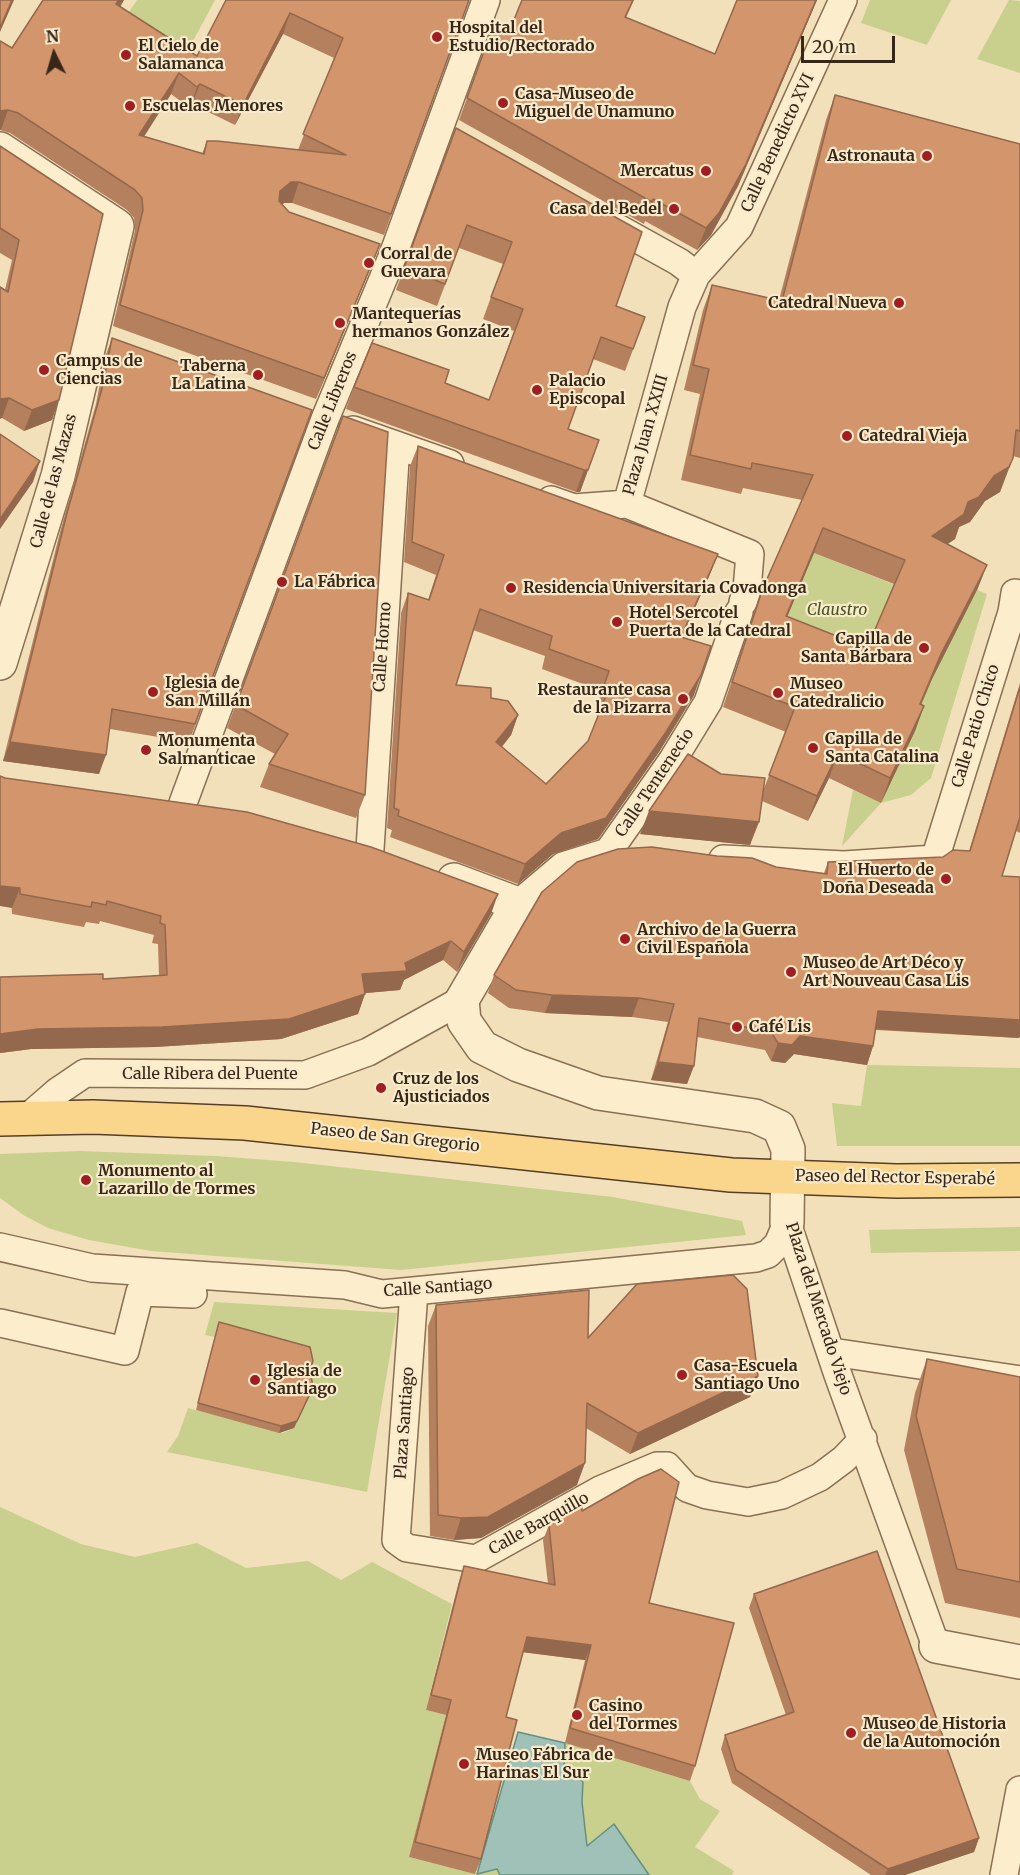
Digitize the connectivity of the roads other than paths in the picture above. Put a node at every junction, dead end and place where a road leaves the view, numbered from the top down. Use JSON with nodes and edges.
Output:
{"nodes":[{"id":1,"x":486,"y":0,"type":"edge"},
{"id":2,"x":843,"y":0,"type":"edge"},
{"id":3,"x":0,"y":149,"type":"edge"},
{"id":4,"x":586,"y":210,"type":"edge"},
{"id":5,"x":696,"y":275,"type":"junction"},
{"id":6,"x":314,"y":415,"type":"junction"},
{"id":7,"x":396,"y":445,"type":"junction"},
{"id":8,"x":29,"y":457,"type":"edge"},
{"id":9,"x":474,"y":473,"type":"edge"},
{"id":10,"x":58,"y":476,"type":"junction"},
{"id":11,"x":530,"y":492,"type":"edge"},
{"id":12,"x":627,"y":504,"type":"junction"},
{"id":13,"x":750,"y":554,"type":"joint"},
{"id":14,"x":1017,"y":595,"type":"edge"},
{"id":15,"x":0,"y":663,"type":"edge"},
{"id":16,"x":183,"y":803,"type":"edge"},
{"id":17,"x":336,"y":839,"type":"edge"},
{"id":18,"x":370,"y":849,"type":"junction"},
{"id":19,"x":636,"y":850,"type":"edge"},
{"id":20,"x":608,"y":852,"type":"junction"},
{"id":21,"x":701,"y":857,"type":"edge"},
{"id":22,"x":518,"y":904,"type":"junction"},
{"id":23,"x":462,"y":1000,"type":"junction"},
{"id":24,"x":13,"y":1118,"type":"edge"},
{"id":25,"x":788,"y":1177,"type":"junction"},
{"id":26,"x":1020,"y":1180,"type":"edge"},
{"id":27,"x":787,"y":1223,"type":"junction"},
{"id":28,"x":0,"y":1247,"type":"edge"},
{"id":29,"x":414,"y":1292,"type":"junction"},
{"id":30,"x":382,"y":1294,"type":"junction"},
{"id":31,"x":0,"y":1323,"type":"edge"},
{"id":32,"x":832,"y":1352,"type":"junction"},
{"id":33,"x":1020,"y":1380,"type":"edge"},
{"id":34,"x":863,"y":1438,"type":"junction"},
{"id":35,"x":407,"y":1548,"type":"joint"},
{"id":36,"x":936,"y":1646,"type":"joint"},
{"id":37,"x":1020,"y":1662,"type":"edge"},
{"id":38,"x":1020,"y":1790,"type":"edge"},
{"id":39,"x":1004,"y":1875,"type":"edge"}],
"edges":[{"from":1,"to":6,"type":"street","name":"Calle Libreros"},
{"from":2,"to":5,"type":"street","name":"Calle Benedicto XVI"},
{"from":3,"to":10,"type":"street","name":"Calle de las Mazas"},
{"from":4,"to":5,"type":"street"},
{"from":5,"to":12,"type":"street","name":"Plaza Juan XXIII"},
{"from":6,"to":7,"type":"street"},
{"from":6,"to":16,"type":"street","name":"Calle Libreros"},
{"from":7,"to":9,"type":"street"},
{"from":7,"to":18,"type":"street","name":"Calle Horno"},
{"from":8,"to":10,"type":"street"},
{"from":10,"to":15,"type":"street","name":"Calle de las Mazas"},
{"from":11,"to":12,"type":"street"},
{"from":12,"to":13,"type":"street","name":"Plaza Juan XXIII"},
{"from":13,"to":20,"type":"street","name":"Calle Tentenecio"},
{"from":14,"to":21,"type":"street","name":"Calle Patio Chico"},
{"from":17,"to":18,"type":"street"},
{"from":18,"to":22,"type":"street"},
{"from":19,"to":20,"type":"street"},
{"from":20,"to":22,"type":"street","name":"Calle Tentenecio"},
{"from":22,"to":23,"type":"street","name":"Calle Tentenecio"},
{"from":23,"to":24,"type":"street","name":"Calle Ribera del Puente"},
{"from":23,"to":25,"type":"street","name":"Paseo del Rector Esperabé"},
{"from":24,"to":25,"type":"main road","name":"Paseo de San Gregorio"},
{"from":25,"to":26,"type":"main road","name":"Paseo del Rector Esperabé"},
{"from":25,"to":27,"type":"street","name":"Plaza del Mercado Viejo"},
{"from":27,"to":29,"type":"street","name":"Calle Santiago"},
{"from":27,"to":32,"type":"street","name":"Plaza del Mercado Viejo"},
{"from":28,"to":30,"type":"street","name":"Calle Santiago"},
{"from":29,"to":30,"type":"street","name":"Calle Santiago"},
{"from":29,"to":35,"type":"street","name":"Plaza Santiago"},
{"from":30,"to":31,"type":"street"},
{"from":32,"to":33,"type":"street"},
{"from":32,"to":34,"type":"street","name":"Plaza del Mercado Viejo"},
{"from":34,"to":35,"type":"street","name":"Calle Barquillo"},
{"from":34,"to":36,"type":"street","name":"Plaza del Mercado Viejo"},
{"from":36,"to":37,"type":"street"},
{"from":38,"to":39,"type":"street"}]}
